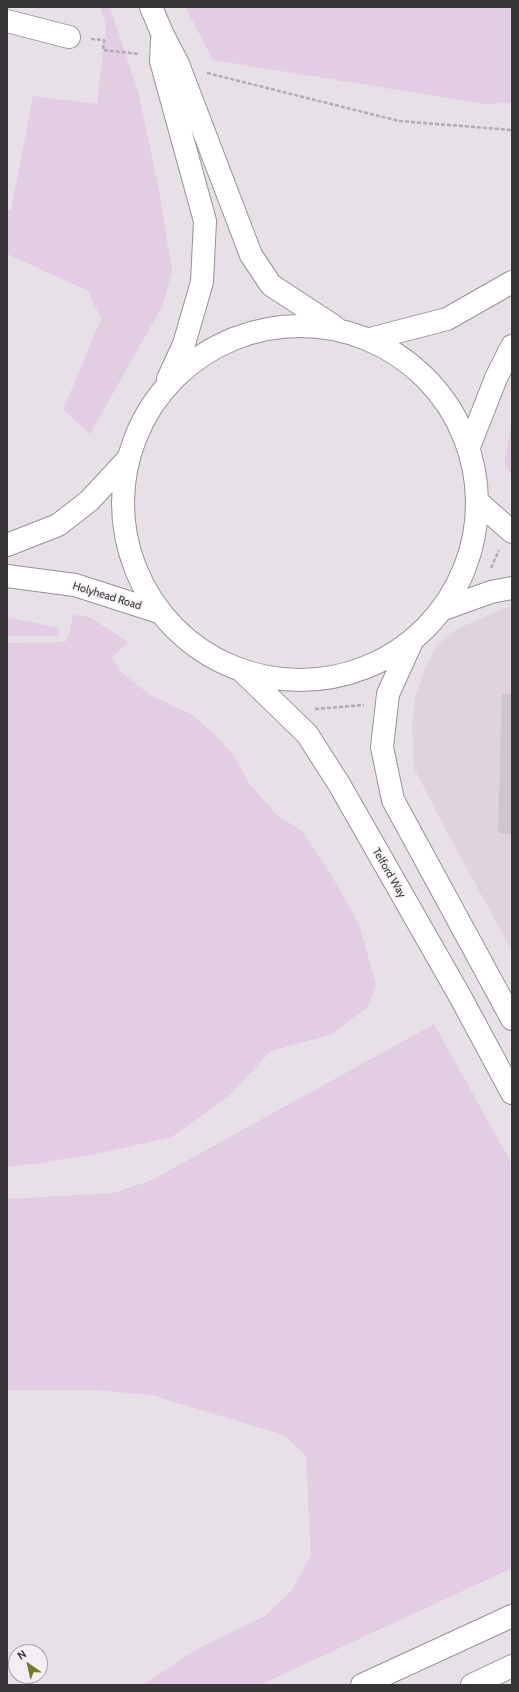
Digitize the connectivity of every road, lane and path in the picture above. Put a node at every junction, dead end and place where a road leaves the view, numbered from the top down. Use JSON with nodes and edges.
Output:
{"nodes":[{"id":1,"x":151,"y":7,"type":"edge"},
{"id":2,"x":7,"y":21,"type":"edge"},
{"id":3,"x":162,"y":33,"type":"junction"},
{"id":4,"x":69,"y":37,"type":"joint"},
{"id":5,"x":142,"y":54,"type":"dead end"},
{"id":6,"x":203,"y":66,"type":"dead end"},
{"id":7,"x":512,"y":130,"type":"edge"},
{"id":8,"x":512,"y":282,"type":"edge"},
{"id":9,"x":337,"y":329,"type":"junction"},
{"id":10,"x":370,"y":339,"type":"junction"},
{"id":11,"x":512,"y":346,"type":"edge"},
{"id":12,"x":163,"y":389,"type":"junction"},
{"id":13,"x":469,"y":447,"type":"junction"},
{"id":14,"x":127,"y":460,"type":"junction"},
{"id":15,"x":478,"y":502,"type":"junction"},
{"id":16,"x":506,"y":540,"type":"edge"},
{"id":17,"x":7,"y":545,"type":"edge"},
{"id":18,"x":489,"y":573,"type":"dead end"},
{"id":19,"x":7,"y":576,"type":"edge"},
{"id":20,"x":512,"y":588,"type":"edge"},
{"id":21,"x":441,"y":610,"type":"junction"},
{"id":22,"x":159,"y":612,"type":"junction"},
{"id":23,"x":413,"y":639,"type":"junction"},
{"id":24,"x":242,"y":671,"type":"junction"},
{"id":25,"x":386,"y":708,"type":"junction"},
{"id":26,"x":294,"y":722,"type":"junction"},
{"id":27,"x":512,"y":1019,"type":"edge"},
{"id":28,"x":512,"y":1093,"type":"edge"},
{"id":29,"x":512,"y":1616,"type":"edge"},
{"id":30,"x":512,"y":1666,"type":"edge"},
{"id":31,"x":362,"y":1685,"type":"edge"},
{"id":32,"x":472,"y":1685,"type":"edge"}],
"edges":[{"from":1,"to":3,"type":"main road"},
{"from":2,"to":4,"type":"main road"},
{"from":3,"to":9,"type":"main road"},
{"from":3,"to":12,"type":"main road"},
{"from":4,"to":5,"type":"path"},
{"from":6,"to":7,"type":"path"},
{"from":8,"to":10,"type":"main road"},
{"from":9,"to":10,"type":"main road"},
{"from":9,"to":12,"type":"main road"},
{"from":10,"to":13,"type":"main road"},
{"from":11,"to":13,"type":"main road"},
{"from":12,"to":14,"type":"main road"},
{"from":13,"to":15,"type":"main road"},
{"from":14,"to":17,"type":"main road"},
{"from":14,"to":22,"type":"main road"},
{"from":15,"to":16,"type":"main road"},
{"from":15,"to":21,"type":"main road"},
{"from":16,"to":18,"type":"path"},
{"from":19,"to":22,"type":"main road","name":"Holyhead Road"},
{"from":20,"to":21,"type":"main road"},
{"from":21,"to":23,"type":"main road"},
{"from":22,"to":24,"type":"main road"},
{"from":23,"to":24,"type":"main road"},
{"from":23,"to":25,"type":"main road"},
{"from":24,"to":26,"type":"main road","name":"Telford Way"},
{"from":25,"to":26,"type":"path"},
{"from":25,"to":27,"type":"main road"},
{"from":26,"to":28,"type":"main road","name":"Telford Way"},
{"from":29,"to":31,"type":"main road"},
{"from":30,"to":32,"type":"main road"}]}
